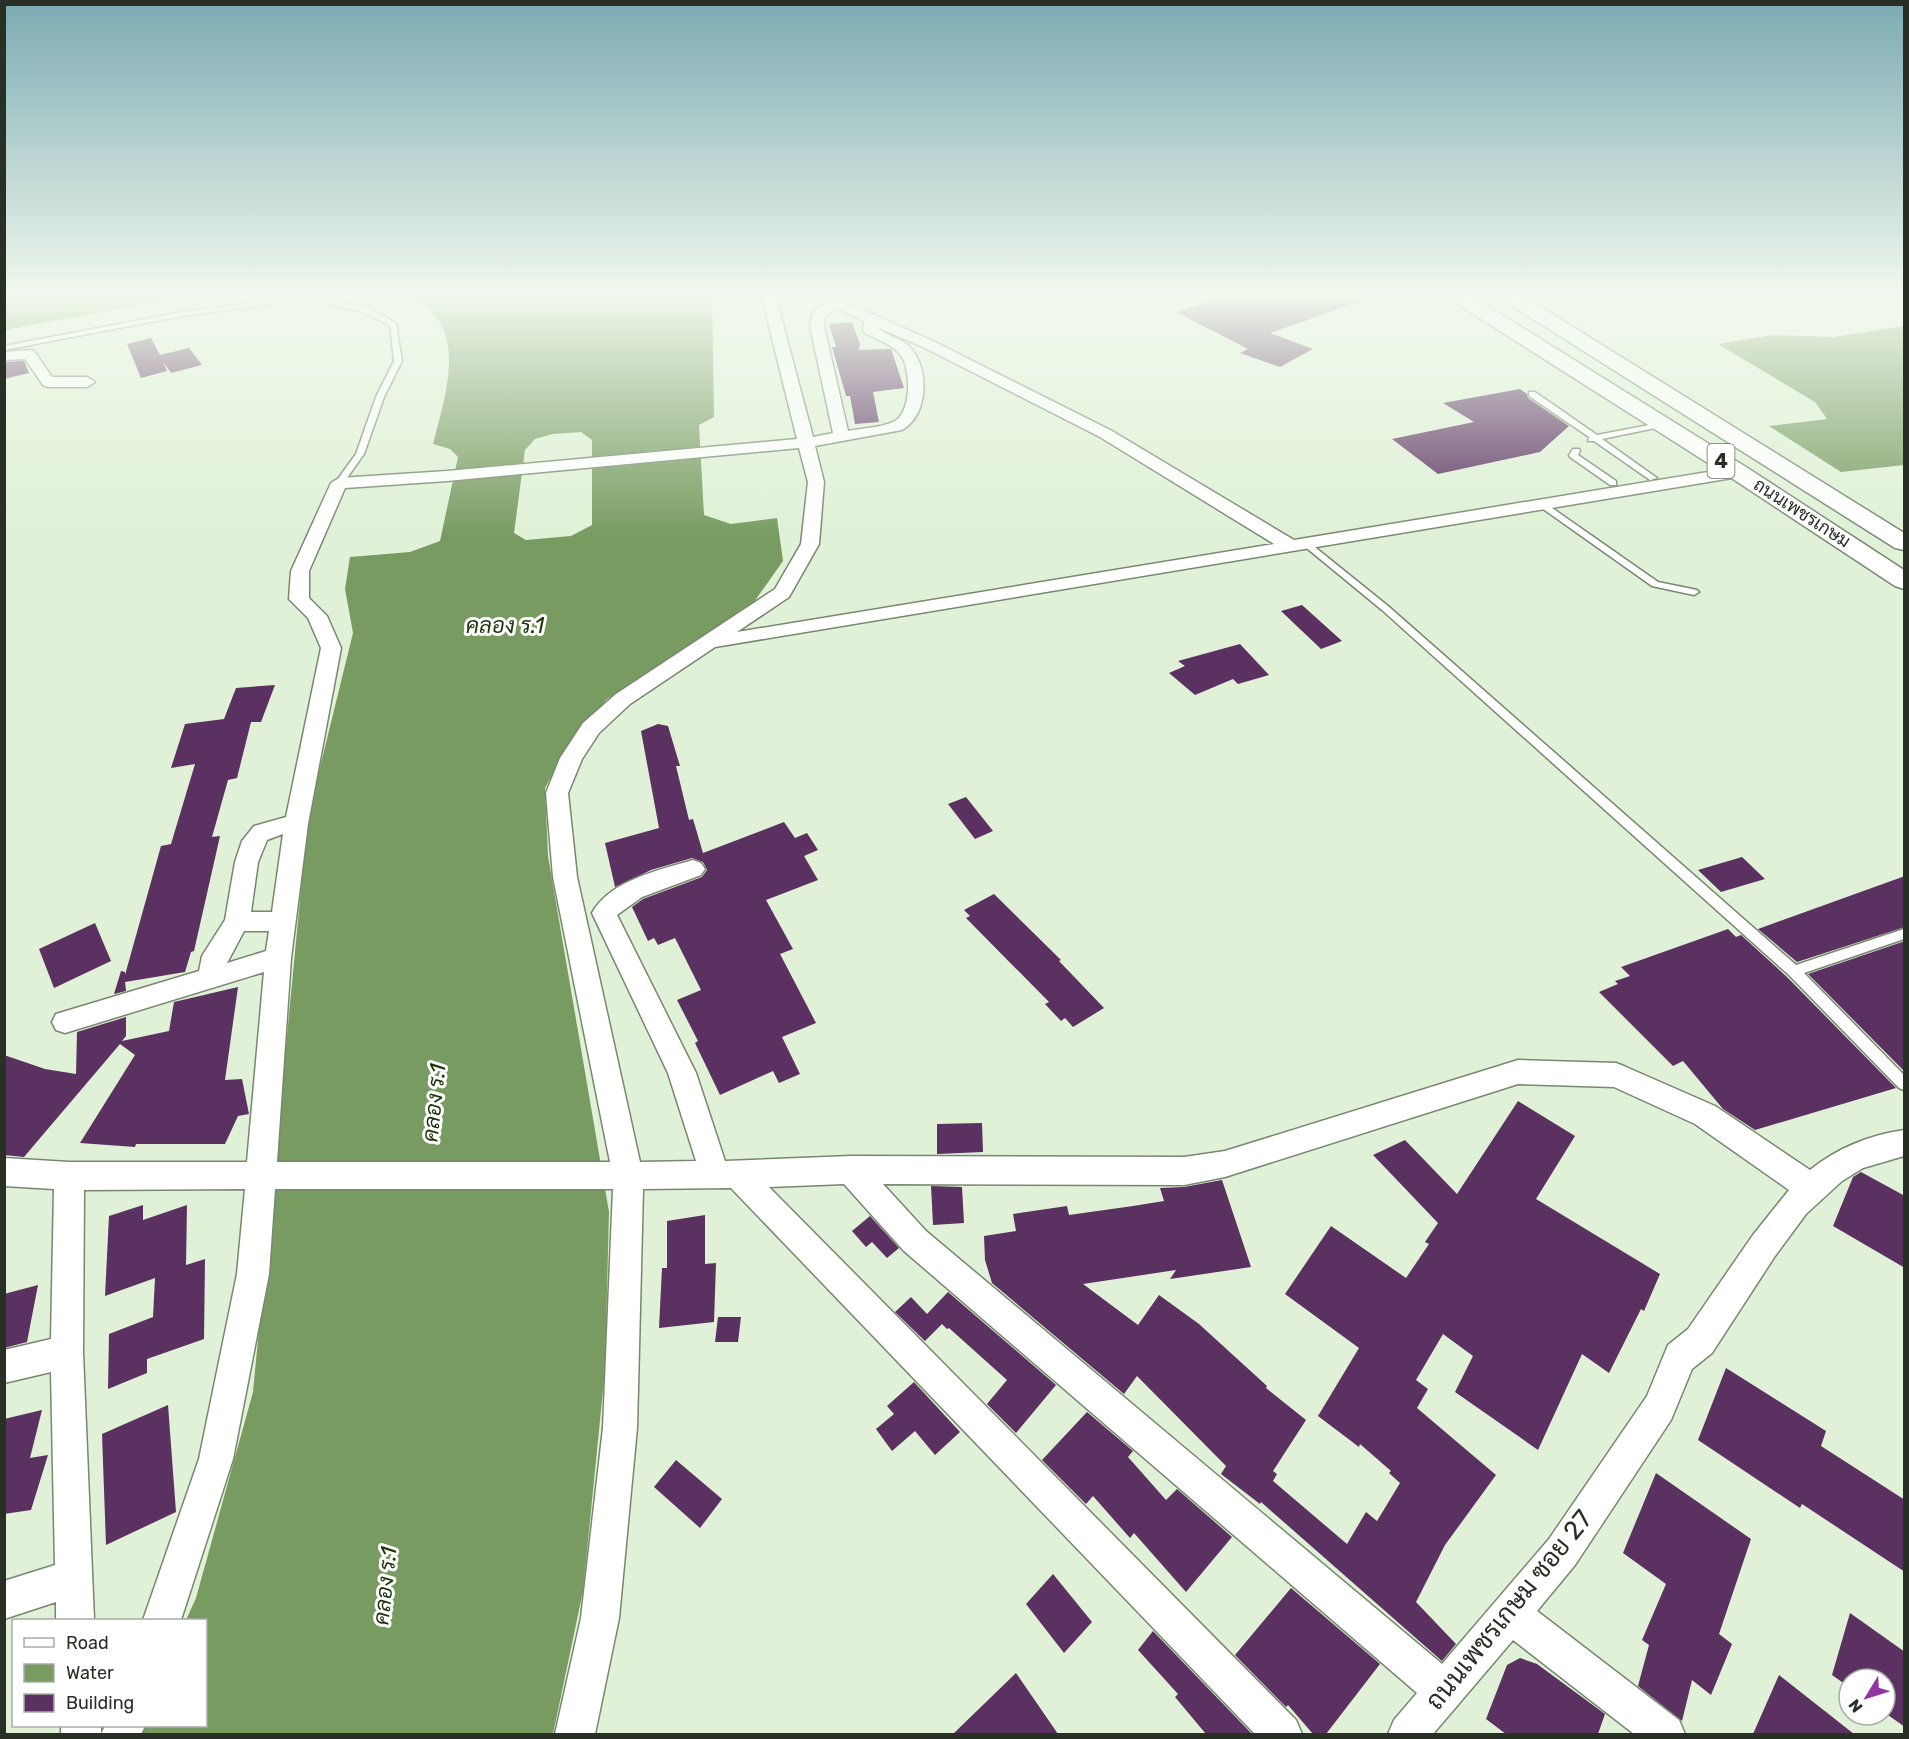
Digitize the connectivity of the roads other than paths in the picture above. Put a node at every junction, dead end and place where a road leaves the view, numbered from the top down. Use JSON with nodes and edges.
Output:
{"nodes":[{"id":1,"x":43,"y":375,"type":"edge"},
{"id":2,"x":391,"y":375,"type":"edge"},
{"id":3,"x":789,"y":375,"type":"edge"},
{"id":4,"x":828,"y":375,"type":"edge"},
{"id":5,"x":912,"y":375,"type":"edge"},
{"id":6,"x":990,"y":375,"type":"edge"},
{"id":7,"x":1584,"y":375,"type":"edge"},
{"id":8,"x":1638,"y":375,"type":"edge"},
{"id":9,"x":87,"y":382,"type":"dead end"},
{"id":10,"x":1532,"y":394,"type":"dead end"},
{"id":11,"x":1662,"y":424,"type":"junction"},
{"id":12,"x":842,"y":438,"type":"junction"},
{"id":13,"x":1591,"y":440,"type":"junction"},
{"id":14,"x":806,"y":443,"type":"junction"},
{"id":15,"x":1576,"y":451,"type":"dead end"},
{"id":16,"x":1738,"y":472,"type":"junction"},
{"id":17,"x":1653,"y":478,"type":"dead end"},
{"id":18,"x":339,"y":483,"type":"junction"},
{"id":19,"x":1613,"y":483,"type":"dead end"},
{"id":20,"x":1542,"y":504,"type":"junction"},
{"id":21,"x":1905,"y":543,"type":"edge"},
{"id":22,"x":1298,"y":544,"type":"junction"},
{"id":23,"x":1905,"y":581,"type":"edge"},
{"id":24,"x":1694,"y":592,"type":"dead end"},
{"id":25,"x":712,"y":642,"type":"junction"},
{"id":26,"x":296,"y":824,"type":"junction"},
{"id":27,"x":693,"y":869,"type":"dead end"},
{"id":28,"x":284,"y":921,"type":"junction"},
{"id":29,"x":237,"y":922,"type":"junction"},
{"id":30,"x":1905,"y":934,"type":"edge"},
{"id":31,"x":278,"y":958,"type":"junction"},
{"id":32,"x":1794,"y":971,"type":"junction"},
{"id":33,"x":211,"y":978,"type":"junction"},
{"id":34,"x":65,"y":1022,"type":"dead end"},
{"id":35,"x":1905,"y":1084,"type":"edge"},
{"id":36,"x":1905,"y":1143,"type":"edge"},
{"id":37,"x":851,"y":1170,"type":"junction"},
{"id":38,"x":4,"y":1172,"type":"edge"},
{"id":39,"x":726,"y":1174,"type":"junction"},
{"id":40,"x":267,"y":1175,"type":"junction"},
{"id":41,"x":620,"y":1175,"type":"junction"},
{"id":42,"x":69,"y":1176,"type":"junction"},
{"id":43,"x":1811,"y":1188,"type":"junction"},
{"id":44,"x":67,"y":1352,"type":"junction"},
{"id":45,"x":4,"y":1367,"type":"edge"},
{"id":46,"x":73,"y":1578,"type":"junction"},
{"id":47,"x":4,"y":1600,"type":"edge"},
{"id":48,"x":1509,"y":1613,"type":"junction"},
{"id":49,"x":75,"y":1619,"type":"edge"},
{"id":50,"x":162,"y":1619,"type":"edge"},
{"id":51,"x":1445,"y":1692,"type":"junction"},
{"id":52,"x":575,"y":1734,"type":"edge"},
{"id":53,"x":1282,"y":1734,"type":"edge"},
{"id":54,"x":1408,"y":1734,"type":"edge"},
{"id":55,"x":1665,"y":1734,"type":"edge"}],
"edges":[{"from":1,"to":9,"type":"street"},
{"from":2,"to":18,"type":"lane"},
{"from":3,"to":14,"type":"street"},
{"from":4,"to":12,"type":"street"},
{"from":5,"to":12,"type":"street"},
{"from":6,"to":22,"type":"street"},
{"from":7,"to":11,"type":"highway","name":"ถนนเพชรเกษม","number":"4"},
{"from":8,"to":21,"type":"highway","name":"ถนนเพชรเกษม","number":"4"},
{"from":10,"to":13,"type":"lane"},
{"from":11,"to":13,"type":"lane"},
{"from":11,"to":16,"type":"highway","name":"ถนนเพชรเกษม","number":"4"},
{"from":12,"to":14,"type":"street"},
{"from":13,"to":17,"type":"lane"},
{"from":14,"to":18,"type":"street"},
{"from":14,"to":25,"type":"street"},
{"from":15,"to":19,"type":"lane"},
{"from":16,"to":20,"type":"street"},
{"from":16,"to":23,"type":"highway","name":"ถนนเพชรเกษม","number":"4"},
{"from":18,"to":26,"type":"street"},
{"from":20,"to":22,"type":"street"},
{"from":20,"to":24,"type":"lane"},
{"from":22,"to":25,"type":"street"},
{"from":22,"to":32,"type":"lane"},
{"from":25,"to":41,"type":"street"},
{"from":26,"to":28,"type":"street"},
{"from":26,"to":29,"type":"street"},
{"from":27,"to":39,"type":"street"},
{"from":28,"to":29,"type":"street"},
{"from":28,"to":31,"type":"street"},
{"from":29,"to":33,"type":"street"},
{"from":30,"to":32,"type":"lane"},
{"from":31,"to":33,"type":"street"},
{"from":31,"to":40,"type":"street"},
{"from":32,"to":35,"type":"lane"},
{"from":33,"to":34,"type":"street"},
{"from":36,"to":43,"type":"street","name":"ถนนเพชรเกษม ซอย 27"},
{"from":37,"to":39,"type":"street"},
{"from":37,"to":43,"type":"street"},
{"from":37,"to":51,"type":"street"},
{"from":38,"to":42,"type":"street"},
{"from":39,"to":41,"type":"street"},
{"from":39,"to":53,"type":"street"},
{"from":40,"to":41,"type":"street"},
{"from":40,"to":42,"type":"street"},
{"from":40,"to":50,"type":"street"},
{"from":41,"to":52,"type":"street"},
{"from":42,"to":44,"type":"street"},
{"from":43,"to":48,"type":"street","name":"ถนนเพชรเกษม ซอย 27"},
{"from":44,"to":45,"type":"street"},
{"from":44,"to":46,"type":"street"},
{"from":46,"to":47,"type":"street"},
{"from":46,"to":49,"type":"street"},
{"from":48,"to":51,"type":"street","name":"ถนนเพชรเกษม ซอย 27"},
{"from":48,"to":55,"type":"street"},
{"from":51,"to":54,"type":"street","name":"ถนนเพชรเกษม ซอย 27"}]}
